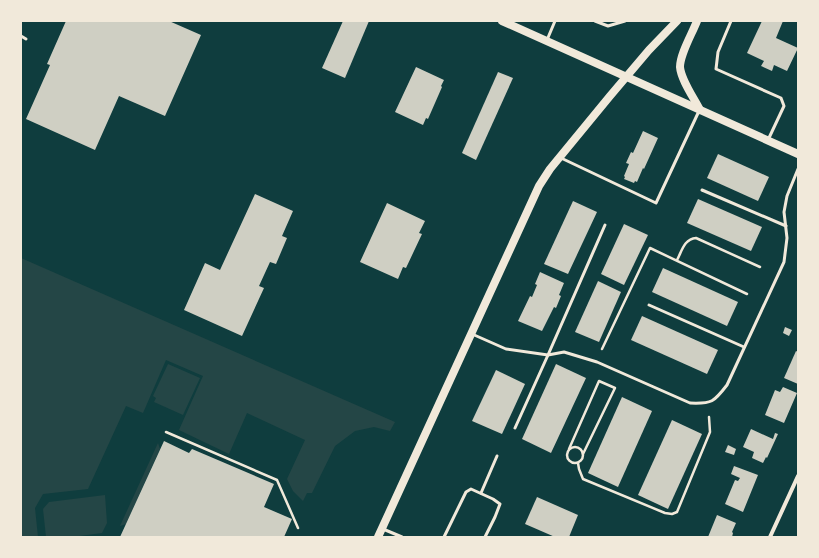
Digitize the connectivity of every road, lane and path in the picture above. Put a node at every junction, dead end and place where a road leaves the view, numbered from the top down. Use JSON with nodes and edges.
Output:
{"nodes":[{"id":1,"x":502,"y":21,"type":"edge"},
{"id":2,"x":555,"y":21,"type":"edge"},
{"id":3,"x":595,"y":21,"type":"edge"},
{"id":4,"x":625,"y":21,"type":"edge"},
{"id":5,"x":697,"y":21,"type":"edge"},
{"id":6,"x":731,"y":21,"type":"edge"},
{"id":7,"x":675,"y":22,"type":"edge"},
{"id":8,"x":21,"y":36,"type":"edge"},
{"id":9,"x":26,"y":39,"type":"dead end"},
{"id":10,"x":546,"y":41,"type":"junction"},
{"id":11,"x":626,"y":77,"type":"junction"},
{"id":12,"x":700,"y":110,"type":"junction"},
{"id":13,"x":768,"y":140,"type":"junction"},
{"id":14,"x":798,"y":154,"type":"edge"},
{"id":15,"x":560,"y":157,"type":"junction"},
{"id":16,"x":798,"y":169,"type":"edge"},
{"id":17,"x":702,"y":190,"type":"dead end"},
{"id":18,"x":605,"y":225,"type":"dead end"},
{"id":19,"x":786,"y":226,"type":"junction"},
{"id":20,"x":678,"y":260,"type":"junction"},
{"id":21,"x":760,"y":267,"type":"dead end"},
{"id":22,"x":748,"y":294,"type":"dead end"},
{"id":23,"x":649,"y":305,"type":"dead end"},
{"id":24,"x":471,"y":334,"type":"junction"},
{"id":25,"x":744,"y":347,"type":"junction"},
{"id":26,"x":602,"y":349,"type":"dead end"},
{"id":27,"x":548,"y":355,"type":"junction"},
{"id":28,"x":709,"y":417,"type":"dead end"},
{"id":29,"x":515,"y":428,"type":"dead end"},
{"id":30,"x":166,"y":432,"type":"dead end"},
{"id":31,"x":569,"y":449,"type":"junction"},
{"id":32,"x":583,"y":454,"type":"junction"},
{"id":33,"x":497,"y":456,"type":"dead end"},
{"id":34,"x":578,"y":462,"type":"junction"},
{"id":35,"x":798,"y":476,"type":"edge"},
{"id":36,"x":481,"y":493,"type":"junction"},
{"id":37,"x":298,"y":528,"type":"dead end"},
{"id":38,"x":382,"y":528,"type":"junction"},
{"id":39,"x":378,"y":537,"type":"edge"},
{"id":40,"x":402,"y":537,"type":"edge"},
{"id":41,"x":444,"y":537,"type":"edge"},
{"id":42,"x":485,"y":537,"type":"edge"},
{"id":43,"x":770,"y":537,"type":"edge"}],
"edges":[{"from":1,"to":10,"type":"main road"},
{"from":2,"to":10,"type":"lane"},
{"from":3,"to":4,"type":"lane"},
{"from":5,"to":12,"type":"main road"},
{"from":6,"to":13,"type":"lane"},
{"from":7,"to":11,"type":"main road"},
{"from":8,"to":9,"type":"lane"},
{"from":10,"to":11,"type":"main road"},
{"from":11,"to":12,"type":"main road"},
{"from":11,"to":15,"type":"main road"},
{"from":12,"to":13,"type":"main road"},
{"from":12,"to":15,"type":"lane"},
{"from":13,"to":14,"type":"main road"},
{"from":15,"to":24,"type":"main road"},
{"from":16,"to":19,"type":"lane"},
{"from":17,"to":19,"type":"lane"},
{"from":18,"to":27,"type":"lane"},
{"from":19,"to":25,"type":"lane"},
{"from":20,"to":21,"type":"path"},
{"from":20,"to":22,"type":"path"},
{"from":20,"to":26,"type":"path"},
{"from":23,"to":25,"type":"lane"},
{"from":24,"to":27,"type":"lane"},
{"from":24,"to":38,"type":"main road"},
{"from":25,"to":27,"type":"lane"},
{"from":27,"to":29,"type":"lane"},
{"from":28,"to":34,"type":"path"},
{"from":30,"to":37,"type":"path"},
{"from":31,"to":32,"type":"path"},
{"from":31,"to":32,"type":"path"},
{"from":31,"to":34,"type":"path"},
{"from":32,"to":34,"type":"path"},
{"from":33,"to":36,"type":"lane"},
{"from":35,"to":43,"type":"street"},
{"from":36,"to":41,"type":"lane"},
{"from":36,"to":42,"type":"lane"},
{"from":38,"to":39,"type":"main road"},
{"from":38,"to":40,"type":"lane"}]}
